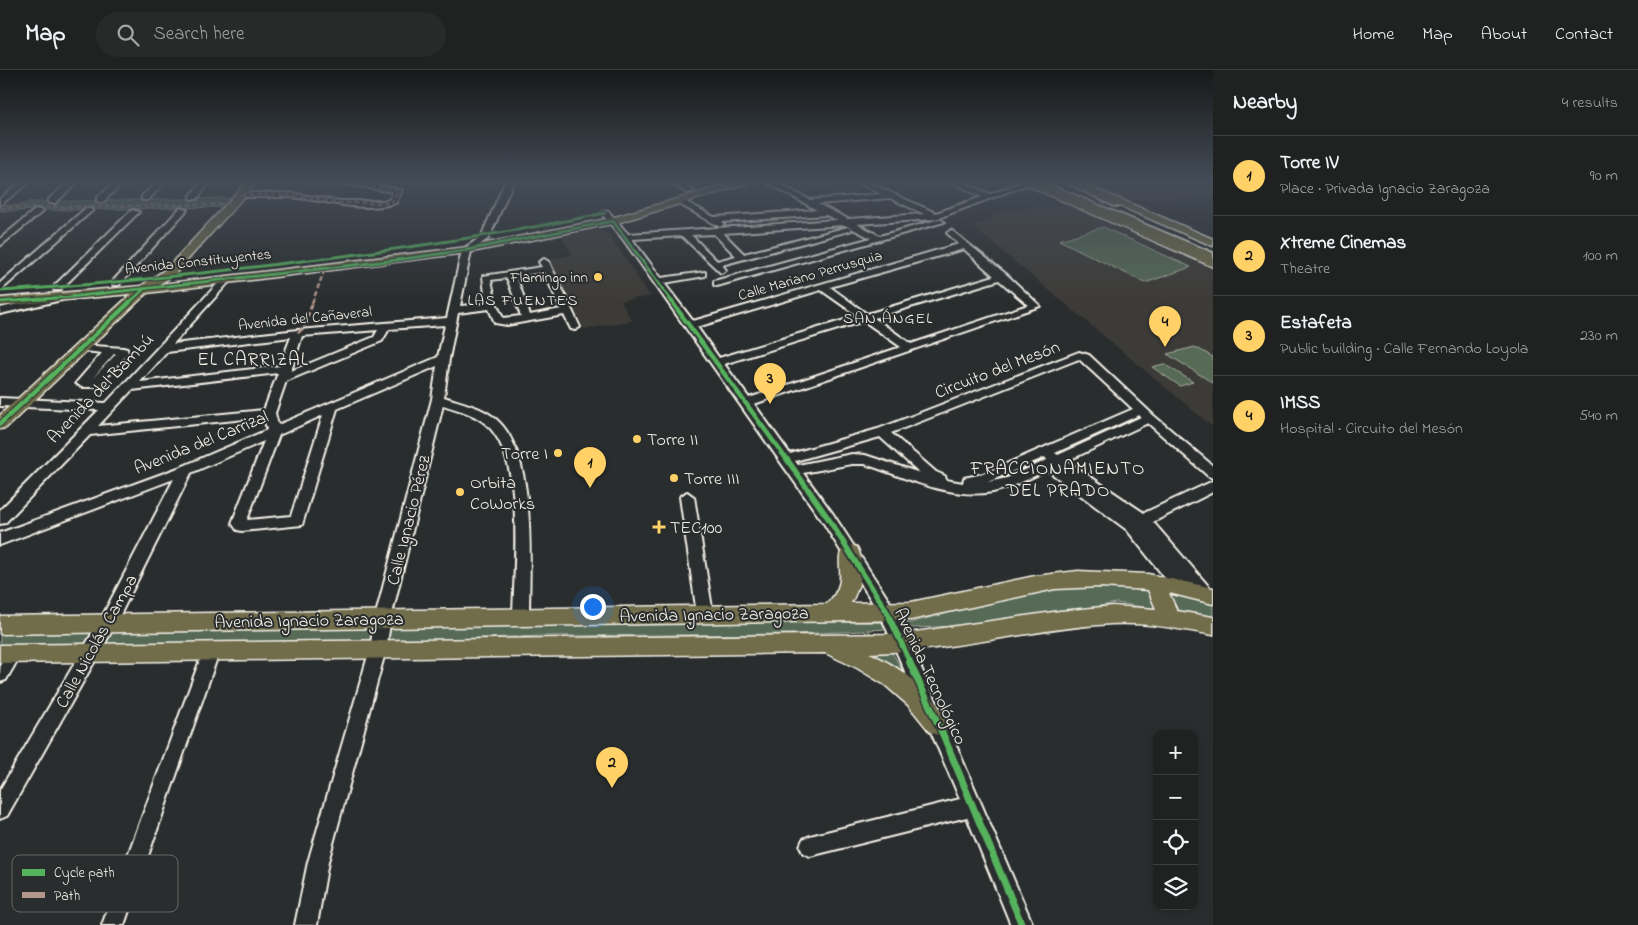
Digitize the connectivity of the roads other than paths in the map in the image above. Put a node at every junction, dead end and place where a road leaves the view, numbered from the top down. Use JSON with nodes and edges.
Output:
{"nodes":[{"id":1,"x":26,"y":222,"type":"edge"},
{"id":2,"x":76,"y":222,"type":"edge"},
{"id":3,"x":126,"y":222,"type":"edge"},
{"id":4,"x":172,"y":222,"type":"edge"},
{"id":5,"x":216,"y":222,"type":"edge"},
{"id":6,"x":492,"y":222,"type":"edge"},
{"id":7,"x":580,"y":222,"type":"edge"},
{"id":8,"x":588,"y":222,"type":"edge"},
{"id":9,"x":613,"y":222,"type":"edge"},
{"id":10,"x":715,"y":222,"type":"edge"},
{"id":11,"x":848,"y":222,"type":"edge"},
{"id":12,"x":899,"y":222,"type":"edge"},
{"id":13,"x":932,"y":222,"type":"edge"},
{"id":14,"x":1119,"y":222,"type":"edge"},
{"id":15,"x":1123,"y":222,"type":"edge"},
{"id":16,"x":1134,"y":222,"type":"edge"},
{"id":17,"x":1153,"y":222,"type":"edge"},
{"id":18,"x":1156,"y":222,"type":"edge"},
{"id":19,"x":1160,"y":222,"type":"edge"},
{"id":20,"x":855,"y":225,"type":"junction"},
{"id":21,"x":750,"y":230,"type":"junction"},
{"id":22,"x":731,"y":231,"type":"junction"},
{"id":23,"x":717,"y":232,"type":"junction"},
{"id":24,"x":684,"y":233,"type":"junction"},
{"id":25,"x":951,"y":233,"type":"dead end"},
{"id":26,"x":626,"y":237,"type":"junction"},
{"id":27,"x":485,"y":238,"type":"junction"},
{"id":28,"x":879,"y":240,"type":"junction"},
{"id":29,"x":0,"y":244,"type":"edge"},
{"id":30,"x":966,"y":245,"type":"junction"},
{"id":31,"x":1211,"y":245,"type":"edge"},
{"id":32,"x":774,"y":249,"type":"junction"},
{"id":33,"x":467,"y":250,"type":"junction"},
{"id":34,"x":742,"y":257,"type":"junction"},
{"id":35,"x":1213,"y":257,"type":"edge"},
{"id":36,"x":1213,"y":263,"type":"edge"},
{"id":37,"x":716,"y":264,"type":"junction"},
{"id":38,"x":510,"y":274,"type":"junction"},
{"id":39,"x":702,"y":274,"type":"dead end"},
{"id":40,"x":1003,"y":276,"type":"junction"},
{"id":41,"x":160,"y":278,"type":"junction"},
{"id":42,"x":730,"y":280,"type":"junction"},
{"id":43,"x":225,"y":281,"type":"junction"},
{"id":44,"x":659,"y":281,"type":"junction"},
{"id":45,"x":116,"y":283,"type":"junction"},
{"id":46,"x":717,"y":283,"type":"dead end"},
{"id":47,"x":822,"y":286,"type":"junction"},
{"id":48,"x":0,"y":289,"type":"edge"},
{"id":49,"x":143,"y":290,"type":"junction"},
{"id":50,"x":58,"y":293,"type":"junction"},
{"id":51,"x":0,"y":302,"type":"edge"},
{"id":52,"x":492,"y":304,"type":"junction"},
{"id":53,"x":454,"y":308,"type":"junction"},
{"id":54,"x":568,"y":311,"type":"junction"},
{"id":55,"x":0,"y":312,"type":"edge"},
{"id":56,"x":864,"y":317,"type":"junction"},
{"id":57,"x":527,"y":319,"type":"junction"},
{"id":58,"x":451,"y":321,"type":"junction"},
{"id":59,"x":386,"y":325,"type":"junction"},
{"id":60,"x":691,"y":325,"type":"junction"},
{"id":61,"x":575,"y":327,"type":"dead end"},
{"id":62,"x":298,"y":333,"type":"junction"},
{"id":63,"x":80,"y":348,"type":"junction"},
{"id":64,"x":909,"y":348,"type":"junction"},
{"id":65,"x":163,"y":349,"type":"junction"},
{"id":66,"x":110,"y":351,"type":"dead end"},
{"id":67,"x":443,"y":359,"type":"junction"},
{"id":68,"x":716,"y":362,"type":"junction"},
{"id":69,"x":413,"y":372,"type":"junction"},
{"id":70,"x":285,"y":374,"type":"junction"},
{"id":71,"x":440,"y":376,"type":"junction"},
{"id":72,"x":129,"y":387,"type":"junction"},
{"id":73,"x":438,"y":399,"type":"junction"},
{"id":74,"x":0,"y":402,"type":"edge"},
{"id":75,"x":22,"y":403,"type":"junction"},
{"id":76,"x":746,"y":403,"type":"junction"},
{"id":77,"x":332,"y":406,"type":"junction"},
{"id":78,"x":109,"y":407,"type":"junction"},
{"id":79,"x":269,"y":413,"type":"junction"},
{"id":80,"x":1145,"y":414,"type":"junction"},
{"id":81,"x":0,"y":424,"type":"edge"},
{"id":82,"x":85,"y":431,"type":"junction"},
{"id":83,"x":274,"y":432,"type":"junction"},
{"id":84,"x":882,"y":432,"type":"junction"},
{"id":85,"x":902,"y":450,"type":"junction"},
{"id":86,"x":1047,"y":458,"type":"junction"},
{"id":87,"x":790,"y":465,"type":"junction"},
{"id":88,"x":894,"y":468,"type":"junction"},
{"id":89,"x":186,"y":470,"type":"junction"},
{"id":90,"x":1213,"y":473,"type":"edge"},
{"id":91,"x":1213,"y":486,"type":"edge"},
{"id":92,"x":686,"y":497,"type":"dead end"},
{"id":93,"x":0,"y":519,"type":"edge"},
{"id":94,"x":1138,"y":523,"type":"junction"},
{"id":95,"x":0,"y":539,"type":"edge"},
{"id":96,"x":850,"y":552,"type":"junction"},
{"id":97,"x":1155,"y":584,"type":"junction"},
{"id":98,"x":1182,"y":588,"type":"junction"},
{"id":99,"x":1208,"y":594,"type":"edge"},
{"id":100,"x":887,"y":612,"type":"junction"},
{"id":101,"x":831,"y":613,"type":"junction"},
{"id":102,"x":705,"y":614,"type":"junction"},
{"id":103,"x":520,"y":617,"type":"junction"},
{"id":104,"x":383,"y":618,"type":"junction"},
{"id":105,"x":1170,"y":618,"type":"junction"},
{"id":106,"x":108,"y":622,"type":"junction"},
{"id":107,"x":0,"y":625,"type":"edge"},
{"id":108,"x":1213,"y":626,"type":"edge"},
{"id":109,"x":901,"y":643,"type":"junction"},
{"id":110,"x":819,"y":644,"type":"junction"},
{"id":111,"x":378,"y":650,"type":"junction"},
{"id":112,"x":211,"y":652,"type":"junction"},
{"id":113,"x":91,"y":653,"type":"junction"},
{"id":114,"x":6,"y":654,"type":"edge"},
{"id":115,"x":0,"y":674,"type":"edge"},
{"id":116,"x":938,"y":724,"type":"junction"},
{"id":117,"x":973,"y":806,"type":"junction"},
{"id":118,"x":0,"y":809,"type":"edge"},
{"id":119,"x":810,"y":846,"type":"dead end"},
{"id":120,"x":138,"y":855,"type":"edge"},
{"id":121,"x":118,"y":912,"type":"edge"},
{"id":122,"x":113,"y":925,"type":"edge"},
{"id":123,"x":306,"y":925,"type":"edge"},
{"id":124,"x":1022,"y":925,"type":"edge"}],
"edges":[{"from":1,"to":29,"type":"street"},
{"from":2,"to":48,"type":"street"},
{"from":3,"to":50,"type":"street"},
{"from":4,"to":45,"type":"street"},
{"from":5,"to":41,"type":"main road"},
{"from":6,"to":27,"type":"street"},
{"from":7,"to":27,"type":"main road","name":"Avenida Constituyentes"},
{"from":8,"to":33,"type":"main road","name":"Avenida Constituyentes"},
{"from":9,"to":26,"type":"street","name":"Avenida Tecnológico"},
{"from":10,"to":22,"type":"street"},
{"from":11,"to":20,"type":"street"},
{"from":12,"to":20,"type":"street"},
{"from":13,"to":28,"type":"street"},
{"from":14,"to":36,"type":"main road"},
{"from":15,"to":35,"type":"highway"},
{"from":16,"to":35,"type":"highway"},
{"from":17,"to":31,"type":"highway"},
{"from":18,"to":31,"type":"highway"},
{"from":19,"to":31,"type":"main road"},
{"from":20,"to":21,"type":"street"},
{"from":20,"to":28,"type":"street"},
{"from":20,"to":32,"type":"street"},
{"from":21,"to":22,"type":"street"},
{"from":21,"to":32,"type":"street"},
{"from":22,"to":23,"type":"street"},
{"from":23,"to":24,"type":"street"},
{"from":23,"to":34,"type":"street"},
{"from":24,"to":26,"type":"street"},
{"from":24,"to":37,"type":"street"},
{"from":25,"to":30,"type":"street"},
{"from":26,"to":44,"type":"street","name":"Avenida Tecnológico"},
{"from":27,"to":33,"type":"street"},
{"from":27,"to":41,"type":"main road","name":"Avenida Constituyentes"},
{"from":28,"to":42,"type":"street"},
{"from":30,"to":40,"type":"street"},
{"from":30,"to":47,"type":"street","name":"Calle Mariano Perrusquia"},
{"from":32,"to":34,"type":"street"},
{"from":33,"to":43,"type":"main road","name":"Avenida Constituyentes"},
{"from":33,"to":53,"type":"street","name":"Calle Ignacio Pérez"},
{"from":34,"to":37,"type":"street"},
{"from":37,"to":42,"type":"street"},
{"from":38,"to":52,"type":"street"},
{"from":38,"to":54,"type":"street"},
{"from":38,"to":57,"type":"street"},
{"from":39,"to":44,"type":"street"},
{"from":40,"to":56,"type":"street"},
{"from":40,"to":64,"type":"street"},
{"from":41,"to":45,"type":"main road","name":"Avenida Constituyentes"},
{"from":41,"to":49,"type":"main road"},
{"from":42,"to":46,"type":"street"},
{"from":43,"to":49,"type":"main road","name":"Avenida Constituyentes"},
{"from":43,"to":65,"type":"street","name":"Avenida del Bambú"},
{"from":44,"to":60,"type":"street","name":"Avenida Tecnológico"},
{"from":45,"to":50,"type":"main road","name":"Avenida Constituyentes"},
{"from":47,"to":56,"type":"street"},
{"from":47,"to":60,"type":"street","name":"Calle Mariano Perrusquia"},
{"from":48,"to":50,"type":"main road","name":"Avenida Constituyentes"},
{"from":49,"to":50,"type":"main road","name":"Avenida Constituyentes"},
{"from":49,"to":63,"type":"main road"},
{"from":50,"to":51,"type":"main road","name":"Avenida Constituyentes"},
{"from":50,"to":55,"type":"street"},
{"from":52,"to":53,"type":"street"},
{"from":52,"to":57,"type":"street"},
{"from":53,"to":58,"type":"street","name":"Calle Ignacio Pérez"},
{"from":54,"to":57,"type":"street"},
{"from":54,"to":61,"type":"street"},
{"from":56,"to":64,"type":"street"},
{"from":56,"to":68,"type":"street"},
{"from":58,"to":59,"type":"street","name":"Avenida del Cañaveral"},
{"from":58,"to":67,"type":"street","name":"Calle Ignacio Pérez"},
{"from":59,"to":62,"type":"street","name":"Avenida del Cañaveral"},
{"from":59,"to":70,"type":"street"},
{"from":60,"to":68,"type":"street","name":"Avenida Tecnológico"},
{"from":62,"to":65,"type":"street","name":"Avenida del Cañaveral"},
{"from":62,"to":70,"type":"street"},
{"from":63,"to":66,"type":"street"},
{"from":63,"to":75,"type":"main road"},
{"from":64,"to":76,"type":"street"},
{"from":65,"to":72,"type":"street","name":"Avenida del Bambú"},
{"from":67,"to":69,"type":"street","name":"Avenida del Carrizal"},
{"from":67,"to":71,"type":"street","name":"Calle Ignacio Pérez"},
{"from":68,"to":76,"type":"street","name":"Avenida Tecnológico"},
{"from":69,"to":71,"type":"street"},
{"from":69,"to":77,"type":"street","name":"Avenida del Carrizal"},
{"from":70,"to":72,"type":"street"},
{"from":70,"to":79,"type":"street"},
{"from":71,"to":73,"type":"street","name":"Calle Ignacio Pérez"},
{"from":72,"to":78,"type":"street","name":"Avenida del Bambú"},
{"from":73,"to":103,"type":"street"},
{"from":73,"to":104,"type":"street","name":"Calle Ignacio Pérez"},
{"from":74,"to":75,"type":"street"},
{"from":75,"to":78,"type":"street"},
{"from":75,"to":81,"type":"main road"},
{"from":76,"to":87,"type":"street","name":"Avenida Tecnológico"},
{"from":77,"to":83,"type":"street","name":"Avenida del Carrizal"},
{"from":77,"to":83,"type":"street"},
{"from":78,"to":82,"type":"street","name":"Avenida del Bambú"},
{"from":79,"to":82,"type":"street"},
{"from":79,"to":83,"type":"street"},
{"from":80,"to":84,"type":"street","name":"Circuito del Mesón"},
{"from":80,"to":86,"type":"street"},
{"from":80,"to":90,"type":"street","name":"Circuito del Mesón"},
{"from":82,"to":93,"type":"street","name":"Avenida del Bambú"},
{"from":83,"to":89,"type":"street","name":"Avenida del Carrizal"},
{"from":84,"to":85,"type":"street"},
{"from":84,"to":87,"type":"street","name":"Circuito del Mesón"},
{"from":85,"to":86,"type":"street"},
{"from":85,"to":88,"type":"street"},
{"from":86,"to":88,"type":"street"},
{"from":86,"to":94,"type":"street"},
{"from":87,"to":88,"type":"street"},
{"from":87,"to":96,"type":"street","name":"Avenida Tecnológico"},
{"from":89,"to":95,"type":"street","name":"Avenida del Carrizal"},
{"from":89,"to":106,"type":"street","name":"Calle Nicolás Campa"},
{"from":91,"to":94,"type":"street"},
{"from":92,"to":102,"type":"street"},
{"from":94,"to":98,"type":"street"},
{"from":94,"to":99,"type":"street"},
{"from":96,"to":100,"type":"street","name":"Avenida Tecnológico"},
{"from":96,"to":101,"type":"main road"},
{"from":97,"to":98,"type":"main road","name":"Avenida Ignacio Zaragoza"},
{"from":97,"to":100,"type":"main road","name":"Avenida Ignacio Zaragoza"},
{"from":97,"to":105,"type":"main road"},
{"from":98,"to":99,"type":"main road","name":"Avenida Ignacio Zaragoza"},
{"from":100,"to":101,"type":"main road","name":"Avenida Ignacio Zaragoza"},
{"from":100,"to":109,"type":"street","name":"Avenida Tecnológico"},
{"from":101,"to":102,"type":"main road","name":"Avenida Ignacio Zaragoza"},
{"from":102,"to":103,"type":"main road","name":"Avenida Ignacio Zaragoza"},
{"from":103,"to":104,"type":"main road","name":"Avenida Ignacio Zaragoza"},
{"from":104,"to":106,"type":"main road","name":"Avenida Ignacio Zaragoza"},
{"from":104,"to":111,"type":"street","name":"Calle Ignacio Pérez"},
{"from":105,"to":108,"type":"main road","name":"Avenida Ignacio Zaragoza"},
{"from":105,"to":109,"type":"main road","name":"Avenida Ignacio Zaragoza"},
{"from":106,"to":107,"type":"main road","name":"Avenida Ignacio Zaragoza"},
{"from":106,"to":113,"type":"street","name":"Calle Nicolás Campa"},
{"from":109,"to":110,"type":"main road","name":"Avenida Ignacio Zaragoza"},
{"from":109,"to":116,"type":"street","name":"Avenida Tecnológico"},
{"from":110,"to":111,"type":"main road","name":"Avenida Ignacio Zaragoza"},
{"from":110,"to":116,"type":"main road"},
{"from":111,"to":112,"type":"main road","name":"Avenida Ignacio Zaragoza"},
{"from":111,"to":123,"type":"street","name":"Calle Ignacio Pérez"},
{"from":112,"to":113,"type":"main road","name":"Avenida Ignacio Zaragoza"},
{"from":112,"to":120,"type":"street"},
{"from":113,"to":114,"type":"main road","name":"Avenida Ignacio Zaragoza"},
{"from":113,"to":118,"type":"street","name":"Calle Nicolás Campa"},
{"from":114,"to":115,"type":"street"},
{"from":116,"to":117,"type":"street","name":"Avenida Tecnológico"},
{"from":117,"to":119,"type":"street"},
{"from":117,"to":124,"type":"street","name":"Avenida Tecnológico"},
{"from":121,"to":122,"type":"street"}]}
